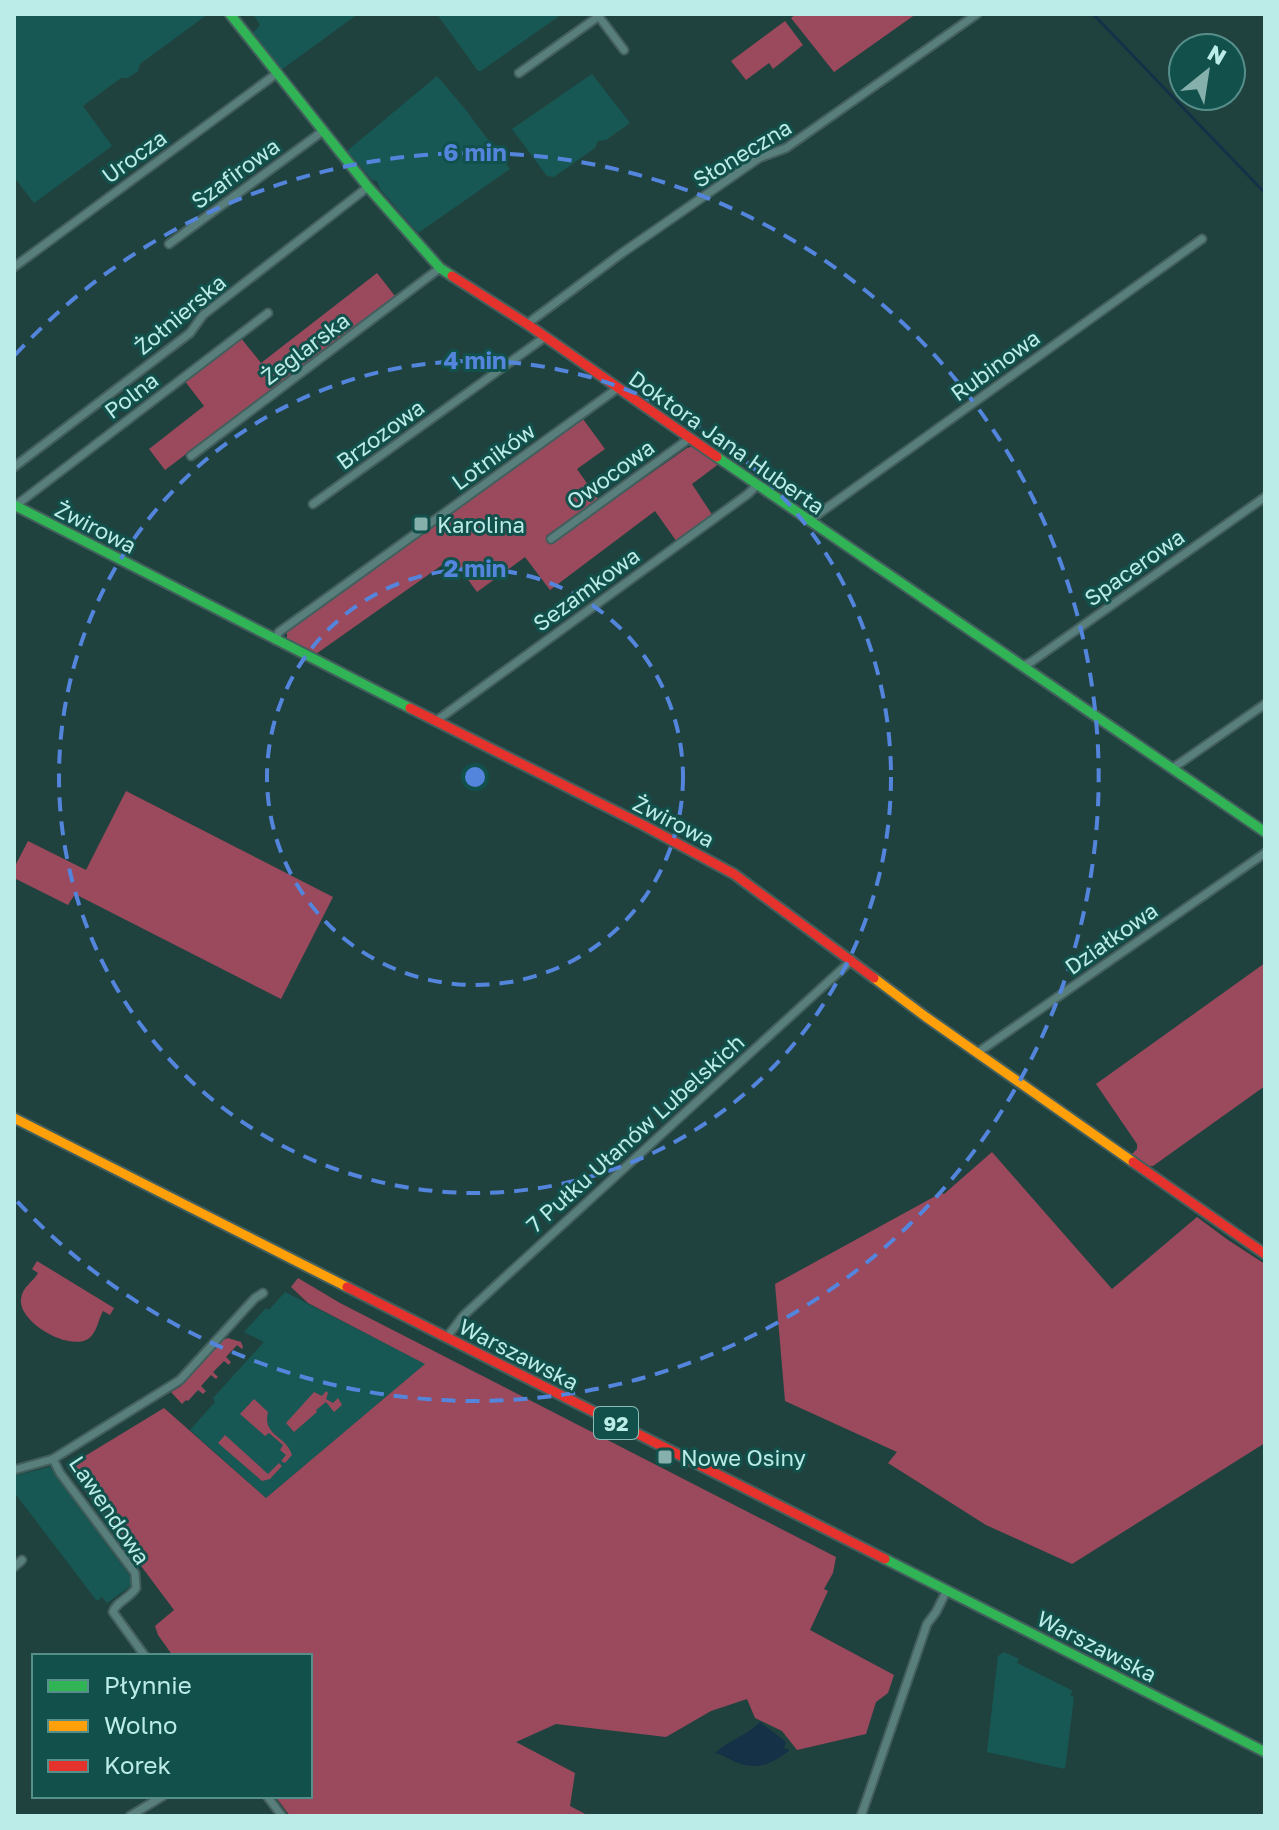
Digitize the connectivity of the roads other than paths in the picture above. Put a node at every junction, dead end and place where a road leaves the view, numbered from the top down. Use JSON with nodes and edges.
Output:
{"nodes":[{"id":1,"x":230,"y":14,"type":"edge"},
{"id":2,"x":977,"y":14,"type":"edge"},
{"id":3,"x":598,"y":15,"type":"edge"},
{"id":4,"x":624,"y":50,"type":"dead end"},
{"id":5,"x":519,"y":73,"type":"dead end"},
{"id":6,"x":276,"y":74,"type":"junction"},
{"id":7,"x":323,"y":131,"type":"junction"},
{"id":8,"x":368,"y":187,"type":"junction"},
{"id":9,"x":1202,"y":239,"type":"dead end"},
{"id":10,"x":169,"y":244,"type":"dead end"},
{"id":11,"x":14,"y":267,"type":"edge"},
{"id":12,"x":440,"y":268,"type":"junction"},
{"id":13,"x":268,"y":313,"type":"dead end"},
{"id":14,"x":527,"y":324,"type":"junction"},
{"id":15,"x":545,"y":337,"type":"junction"},
{"id":16,"x":618,"y":388,"type":"junction"},
{"id":17,"x":690,"y":438,"type":"junction"},
{"id":18,"x":191,"y":456,"type":"dead end"},
{"id":19,"x":14,"y":467,"type":"edge"},
{"id":20,"x":757,"y":485,"type":"junction"},
{"id":21,"x":1265,"y":497,"type":"edge"},
{"id":22,"x":313,"y":504,"type":"dead end"},
{"id":23,"x":14,"y":505,"type":"edge"},
{"id":24,"x":810,"y":520,"type":"junction"},
{"id":25,"x":551,"y":539,"type":"dead end"},
{"id":26,"x":275,"y":640,"type":"junction"},
{"id":27,"x":1023,"y":666,"type":"junction"},
{"id":28,"x":1265,"y":704,"type":"edge"},
{"id":29,"x":436,"y":721,"type":"junction"},
{"id":30,"x":1173,"y":768,"type":"junction"},
{"id":31,"x":1265,"y":832,"type":"edge"},
{"id":32,"x":1265,"y":853,"type":"edge"},
{"id":33,"x":852,"y":960,"type":"junction"},
{"id":34,"x":977,"y":1053,"type":"junction"},
{"id":35,"x":14,"y":1118,"type":"edge"},
{"id":36,"x":1265,"y":1254,"type":"edge"},
{"id":37,"x":263,"y":1293,"type":"dead end"},
{"id":38,"x":447,"y":1337,"type":"junction"},
{"id":39,"x":53,"y":1459,"type":"junction"},
{"id":40,"x":14,"y":1470,"type":"edge"},
{"id":41,"x":22,"y":1560,"type":"dead end"},
{"id":42,"x":14,"y":1567,"type":"edge"},
{"id":43,"x":947,"y":1590,"type":"junction"},
{"id":44,"x":144,"y":1654,"type":"edge"},
{"id":45,"x":1265,"y":1752,"type":"edge"},
{"id":46,"x":160,"y":1798,"type":"edge"},
{"id":47,"x":268,"y":1798,"type":"edge"},
{"id":48,"x":130,"y":1816,"type":"edge"},
{"id":49,"x":282,"y":1816,"type":"edge"},
{"id":50,"x":861,"y":1816,"type":"edge"}],
"edges":[{"from":1,"to":6,"type":"street","name":"Doktora Jana Huberta"},
{"from":2,"to":14,"type":"street","name":"Słoneczna"},
{"from":3,"to":4,"type":"street"},
{"from":3,"to":5,"type":"street"},
{"from":6,"to":7,"type":"street","name":"Doktora Jana Huberta"},
{"from":6,"to":11,"type":"street","name":"Urocza"},
{"from":7,"to":8,"type":"street","name":"Doktora Jana Huberta"},
{"from":7,"to":10,"type":"street","name":"Szafirowa"},
{"from":8,"to":12,"type":"street","name":"Doktora Jana Huberta"},
{"from":8,"to":19,"type":"street","name":"Żołnierska"},
{"from":9,"to":24,"type":"street","name":"Rubinowa"},
{"from":12,"to":14,"type":"street","name":"Doktora Jana Huberta"},
{"from":12,"to":18,"type":"street","name":"Żeglarska"},
{"from":13,"to":23,"type":"street","name":"Polna"},
{"from":14,"to":15,"type":"street","name":"Doktora Jana Huberta"},
{"from":15,"to":16,"type":"street","name":"Doktora Jana Huberta"},
{"from":15,"to":22,"type":"street","name":"Brzozowa"},
{"from":16,"to":17,"type":"street","name":"Doktora Jana Huberta"},
{"from":16,"to":26,"type":"street","name":"Lotników"},
{"from":17,"to":20,"type":"street","name":"Doktora Jana Huberta"},
{"from":17,"to":25,"type":"street","name":"Owocowa"},
{"from":20,"to":24,"type":"street","name":"Doktora Jana Huberta"},
{"from":20,"to":29,"type":"street","name":"Sezamkowa"},
{"from":21,"to":27,"type":"street","name":"Spacerowa"},
{"from":23,"to":26,"type":"street","name":"Żwirowa"},
{"from":24,"to":27,"type":"street","name":"Doktora Jana Huberta"},
{"from":26,"to":29,"type":"street","name":"Żwirowa"},
{"from":27,"to":30,"type":"street","name":"Doktora Jana Huberta"},
{"from":28,"to":30,"type":"street"},
{"from":29,"to":33,"type":"street","name":"Żwirowa"},
{"from":30,"to":31,"type":"street","name":"Doktora Jana Huberta"},
{"from":32,"to":34,"type":"street","name":"Działkowa"},
{"from":33,"to":34,"type":"street","name":"Żwirowa"},
{"from":33,"to":38,"type":"street","name":"7 Pułku Ułanów Lubelskich"},
{"from":34,"to":36,"type":"street","name":"Żwirowa"},
{"from":35,"to":38,"type":"street","name":"Warszawska","number":"92"},
{"from":37,"to":39,"type":"street"},
{"from":38,"to":43,"type":"street","name":"Warszawska","number":"92"},
{"from":39,"to":40,"type":"street"},
{"from":39,"to":44,"type":"street","name":"Lawendowa"},
{"from":41,"to":42,"type":"street"},
{"from":43,"to":45,"type":"street","name":"Warszawska","number":"92"},
{"from":43,"to":50,"type":"street"},
{"from":46,"to":48,"type":"street"},
{"from":47,"to":49,"type":"street"}]}
